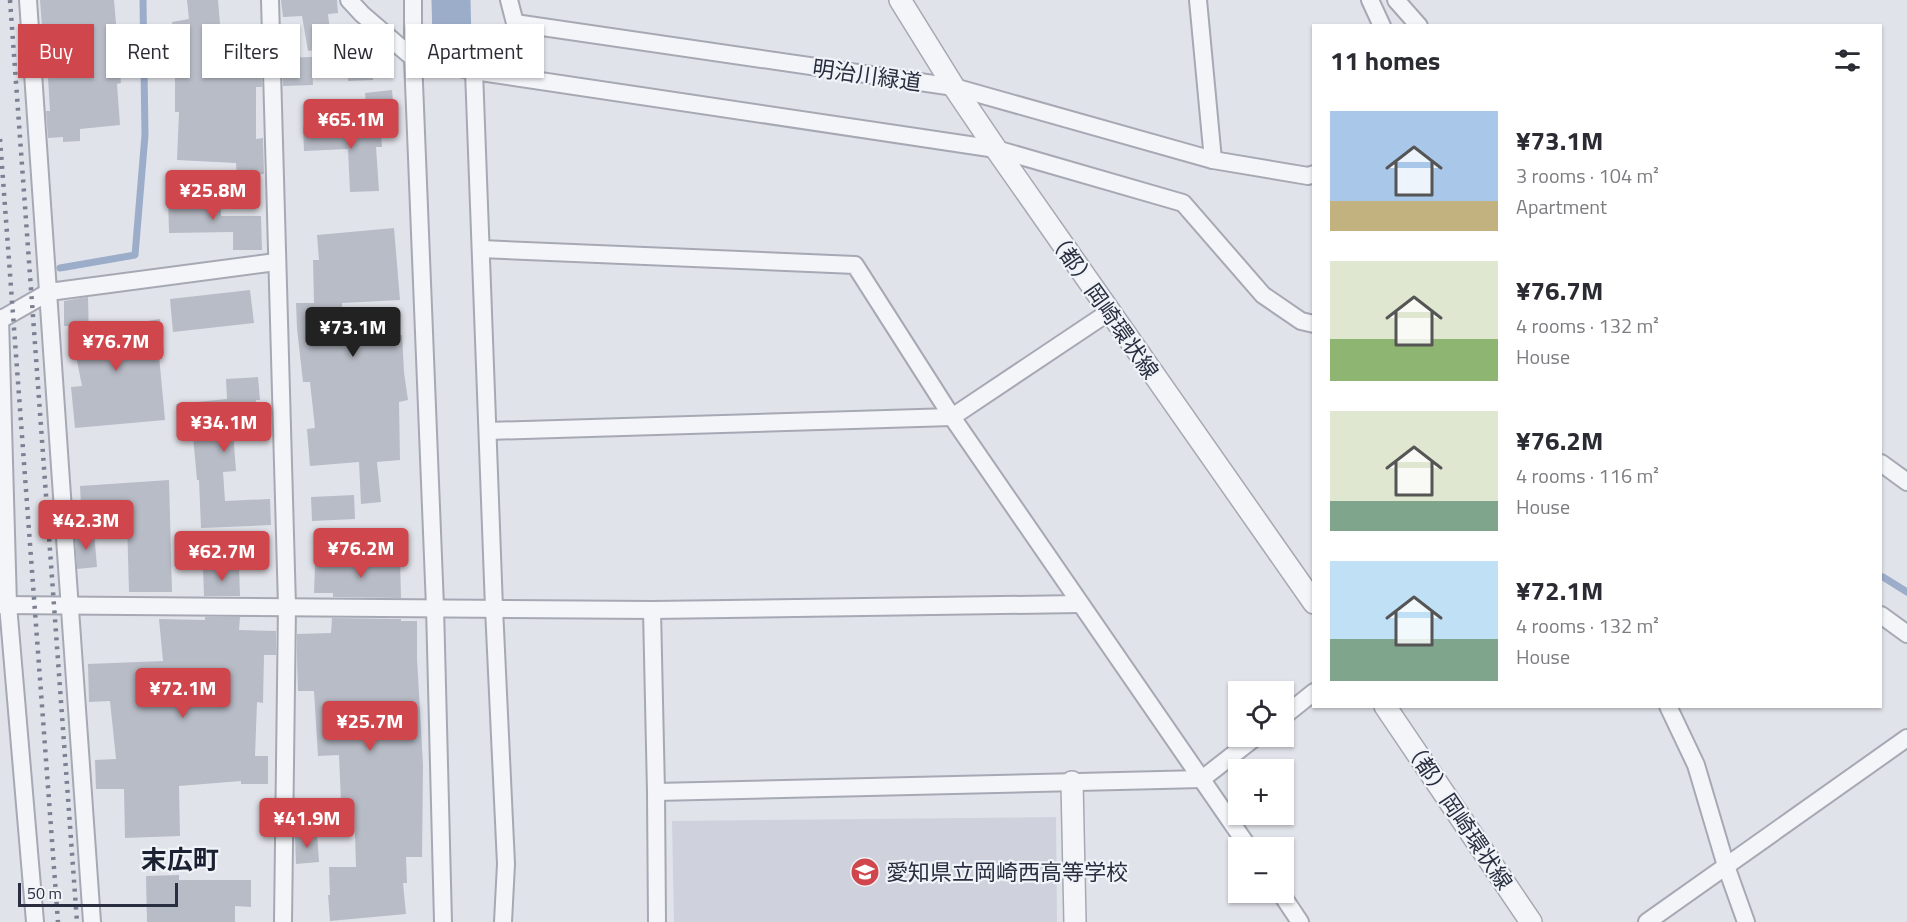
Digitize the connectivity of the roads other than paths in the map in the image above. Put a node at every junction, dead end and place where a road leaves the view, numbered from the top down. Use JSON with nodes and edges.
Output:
{"nodes":[{"id":1,"x":28,"y":0,"type":"edge"},
{"id":2,"x":270,"y":0,"type":"edge"},
{"id":3,"x":350,"y":0,"type":"edge"},
{"id":4,"x":413,"y":0,"type":"edge"},
{"id":5,"x":509,"y":0,"type":"edge"},
{"id":6,"x":900,"y":0,"type":"edge"},
{"id":7,"x":1198,"y":0,"type":"edge"},
{"id":8,"x":1370,"y":0,"type":"edge"},
{"id":9,"x":1396,"y":0,"type":"edge"},
{"id":10,"x":515,"y":23,"type":"joint"},
{"id":11,"x":413,"y":24,"type":"edge"},
{"id":12,"x":1381,"y":24,"type":"edge"},
{"id":13,"x":1417,"y":24,"type":"edge"},
{"id":14,"x":406,"y":52,"type":"edge"},
{"id":15,"x":414,"y":78,"type":"edge"},
{"id":16,"x":474,"y":78,"type":"edge"},
{"id":17,"x":522,"y":78,"type":"edge"},
{"id":18,"x":954,"y":87,"type":"junction"},
{"id":19,"x":996,"y":149,"type":"junction"},
{"id":20,"x":1213,"y":160,"type":"junction"},
{"id":21,"x":1312,"y":175,"type":"edge"},
{"id":22,"x":481,"y":249,"type":"junction"},
{"id":23,"x":276,"y":262,"type":"junction"},
{"id":24,"x":49,"y":292,"type":"junction"},
{"id":25,"x":1109,"y":312,"type":"junction"},
{"id":26,"x":0,"y":319,"type":"edge"},
{"id":27,"x":1312,"y":324,"type":"edge"},
{"id":28,"x":952,"y":417,"type":"junction"},
{"id":29,"x":488,"y":431,"type":"junction"},
{"id":30,"x":1882,"y":464,"type":"edge"},
{"id":31,"x":1907,"y":482,"type":"edge"},
{"id":32,"x":1312,"y":600,"type":"edge"},
{"id":33,"x":1080,"y":604,"type":"junction"},
{"id":34,"x":4,"y":605,"type":"edge"},
{"id":35,"x":68,"y":605,"type":"junction"},
{"id":36,"x":287,"y":606,"type":"junction"},
{"id":37,"x":435,"y":607,"type":"junction"},
{"id":38,"x":494,"y":608,"type":"junction"},
{"id":39,"x":652,"y":610,"type":"junction"},
{"id":40,"x":1882,"y":616,"type":"edge"},
{"id":41,"x":1907,"y":634,"type":"edge"},
{"id":42,"x":1312,"y":694,"type":"edge"},
{"id":43,"x":1294,"y":708,"type":"edge"},
{"id":44,"x":1386,"y":708,"type":"edge"},
{"id":45,"x":1669,"y":708,"type":"edge"},
{"id":46,"x":1907,"y":738,"type":"edge"},
{"id":47,"x":1243,"y":747,"type":"edge"},
{"id":48,"x":1202,"y":779,"type":"junction"},
{"id":49,"x":1072,"y":782,"type":"junction"},
{"id":50,"x":656,"y":792,"type":"junction"},
{"id":51,"x":1242,"y":837,"type":"edge"},
{"id":52,"x":1726,"y":866,"type":"junction"},
{"id":53,"x":1287,"y":903,"type":"edge"},
{"id":54,"x":35,"y":922,"type":"edge"},
{"id":55,"x":92,"y":922,"type":"edge"},
{"id":56,"x":283,"y":922,"type":"edge"},
{"id":57,"x":443,"y":922,"type":"edge"},
{"id":58,"x":503,"y":922,"type":"edge"},
{"id":59,"x":657,"y":922,"type":"edge"},
{"id":60,"x":1075,"y":922,"type":"edge"},
{"id":61,"x":1300,"y":922,"type":"edge"},
{"id":62,"x":1531,"y":922,"type":"edge"},
{"id":63,"x":1647,"y":922,"type":"edge"},
{"id":64,"x":1746,"y":922,"type":"edge"}],
"edges":[{"from":1,"to":24,"type":"street"},
{"from":2,"to":23,"type":"street"},
{"from":3,"to":14,"type":"street"},
{"from":4,"to":11,"type":"street"},
{"from":5,"to":10,"type":"street"},
{"from":6,"to":18,"type":"street","name":"（都）岡崎環状線"},
{"from":7,"to":20,"type":"street"},
{"from":8,"to":12,"type":"street"},
{"from":9,"to":13,"type":"street"},
{"from":10,"to":18,"type":"street","name":"明治川緑道"},
{"from":15,"to":37,"type":"street"},
{"from":16,"to":22,"type":"street"},
{"from":17,"to":19,"type":"street"},
{"from":18,"to":19,"type":"street","name":"（都）岡崎環状線"},
{"from":18,"to":20,"type":"street","name":"明治川緑道"},
{"from":19,"to":25,"type":"street","name":"（都）岡崎環状線"},
{"from":19,"to":27,"type":"street"},
{"from":20,"to":21,"type":"street","name":"明治川緑道"},
{"from":22,"to":28,"type":"street"},
{"from":22,"to":29,"type":"street"},
{"from":23,"to":24,"type":"street"},
{"from":23,"to":36,"type":"street"},
{"from":24,"to":26,"type":"street"},
{"from":24,"to":35,"type":"street"},
{"from":25,"to":28,"type":"street"},
{"from":25,"to":32,"type":"street","name":"（都）岡崎環状線"},
{"from":26,"to":34,"type":"street"},
{"from":28,"to":29,"type":"street"},
{"from":28,"to":33,"type":"street"},
{"from":29,"to":38,"type":"street"},
{"from":30,"to":31,"type":"street"},
{"from":33,"to":39,"type":"street"},
{"from":33,"to":48,"type":"street"},
{"from":34,"to":35,"type":"street"},
{"from":34,"to":54,"type":"street"},
{"from":35,"to":36,"type":"street"},
{"from":35,"to":55,"type":"street"},
{"from":36,"to":37,"type":"street"},
{"from":36,"to":56,"type":"street"},
{"from":37,"to":38,"type":"street"},
{"from":37,"to":57,"type":"street"},
{"from":38,"to":39,"type":"street"},
{"from":38,"to":58,"type":"street"},
{"from":39,"to":50,"type":"street"},
{"from":40,"to":41,"type":"street"},
{"from":42,"to":43,"type":"street"},
{"from":44,"to":62,"type":"street","name":"（都）岡崎環状線"},
{"from":45,"to":52,"type":"street"},
{"from":46,"to":52,"type":"street"},
{"from":47,"to":48,"type":"street"},
{"from":48,"to":49,"type":"street"},
{"from":48,"to":51,"type":"street"},
{"from":49,"to":50,"type":"street"},
{"from":49,"to":60,"type":"street"},
{"from":50,"to":59,"type":"street"},
{"from":52,"to":63,"type":"street"},
{"from":52,"to":64,"type":"street"},
{"from":53,"to":61,"type":"street"}]}
